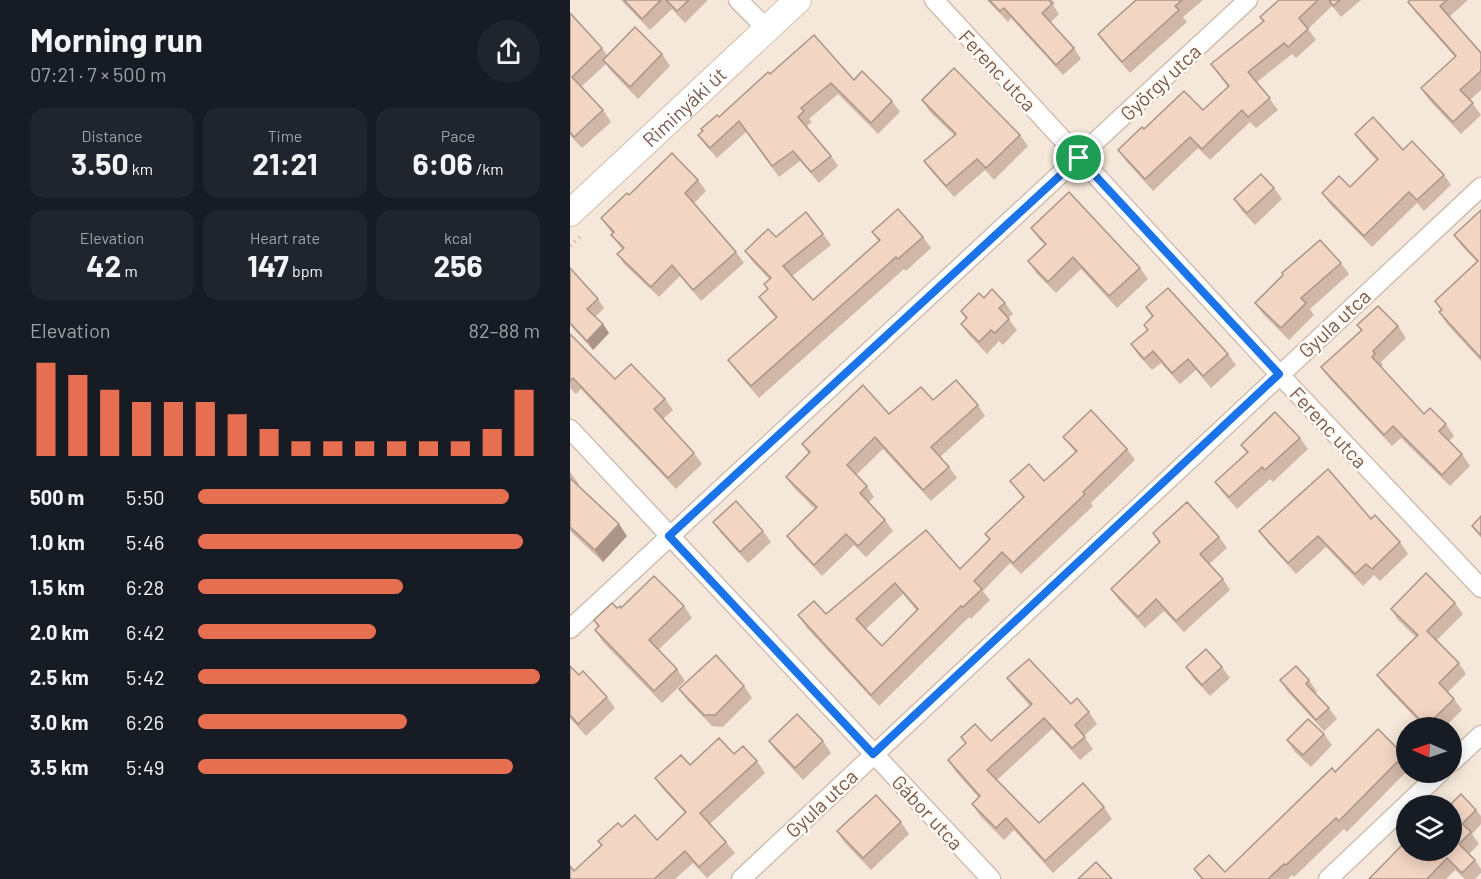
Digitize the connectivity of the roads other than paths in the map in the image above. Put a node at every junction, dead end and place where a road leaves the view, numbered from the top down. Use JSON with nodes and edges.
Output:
{"nodes":[{"id":1,"x":738,"y":0,"type":"edge"},
{"id":2,"x":798,"y":0,"type":"edge"},
{"id":3,"x":934,"y":0,"type":"edge"},
{"id":4,"x":1248,"y":0,"type":"edge"},
{"id":5,"x":767,"y":29,"type":"junction"},
{"id":6,"x":1079,"y":158,"type":"junction"},
{"id":7,"x":1481,"y":187,"type":"edge"},
{"id":8,"x":570,"y":213,"type":"edge"},
{"id":9,"x":1279,"y":374,"type":"junction"},
{"id":10,"x":570,"y":429,"type":"edge"},
{"id":11,"x":669,"y":536,"type":"junction"},
{"id":12,"x":1481,"y":588,"type":"edge"},
{"id":13,"x":570,"y":629,"type":"edge"},
{"id":14,"x":1481,"y":735,"type":"edge"},
{"id":15,"x":1462,"y":753,"type":"edge"},
{"id":16,"x":873,"y":754,"type":"junction"},
{"id":17,"x":1429,"y":783,"type":"edge"},
{"id":18,"x":741,"y":879,"type":"edge"},
{"id":19,"x":991,"y":879,"type":"edge"},
{"id":20,"x":1328,"y":879,"type":"edge"}],
"edges":[{"from":1,"to":5,"type":"street"},
{"from":2,"to":5,"type":"main road","name":"Riminyáki út"},
{"from":3,"to":6,"type":"street","name":"Ferenc utca"},
{"from":4,"to":6,"type":"street","name":"György utca"},
{"from":5,"to":8,"type":"main road","name":"Riminyáki út"},
{"from":6,"to":9,"type":"street","name":"Ferenc utca"},
{"from":6,"to":11,"type":"street","name":"György utca"},
{"from":7,"to":9,"type":"street","name":"Gyula utca"},
{"from":9,"to":12,"type":"street","name":"Ferenc utca"},
{"from":9,"to":16,"type":"street","name":"Gyula utca"},
{"from":10,"to":11,"type":"street","name":"Gábor utca"},
{"from":11,"to":13,"type":"street","name":"György utca"},
{"from":11,"to":16,"type":"street","name":"Gábor utca"},
{"from":14,"to":15,"type":"street"},
{"from":16,"to":18,"type":"street","name":"Gyula utca"},
{"from":16,"to":19,"type":"street","name":"Gábor utca"},
{"from":17,"to":20,"type":"street"}]}
